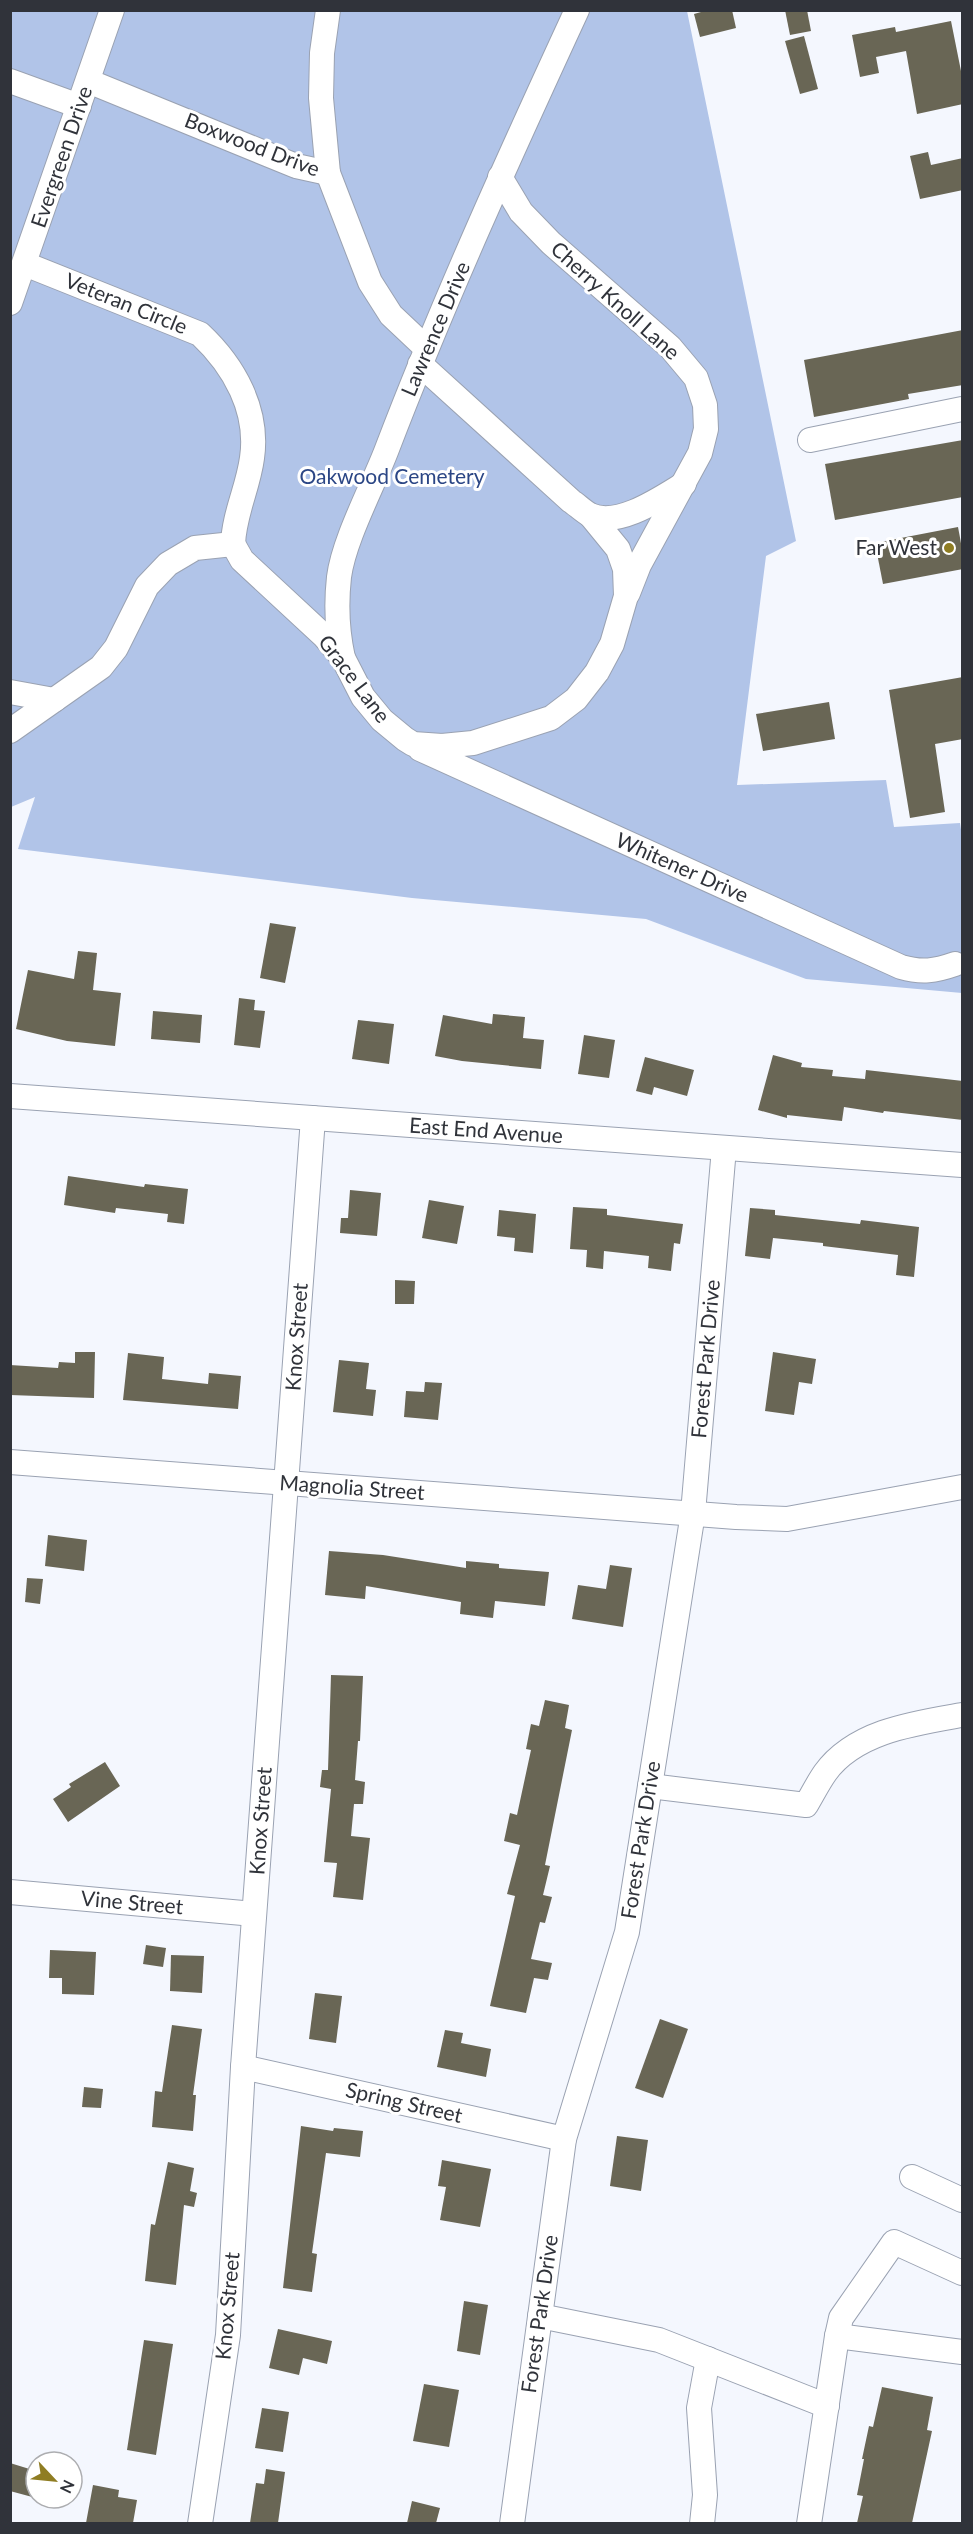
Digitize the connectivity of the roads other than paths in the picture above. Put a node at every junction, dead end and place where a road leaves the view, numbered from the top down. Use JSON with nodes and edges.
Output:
{"nodes":[{"id":1,"x":112,"y":10,"type":"edge"},
{"id":2,"x":328,"y":10,"type":"edge"},
{"id":3,"x":577,"y":10,"type":"edge"},
{"id":4,"x":10,"y":81,"type":"edge"},
{"id":5,"x":88,"y":81,"type":"junction"},
{"id":6,"x":79,"y":106,"type":"junction"},
{"id":7,"x":328,"y":173,"type":"junction"},
{"id":8,"x":500,"y":177,"type":"junction"},
{"id":9,"x":25,"y":264,"type":"junction"},
{"id":10,"x":10,"y":303,"type":"edge"},
{"id":11,"x":423,"y":356,"type":"junction"},
{"id":12,"x":963,"y":409,"type":"edge"},
{"id":13,"x":810,"y":440,"type":"dead end"},
{"id":14,"x":684,"y":484,"type":"junction"},
{"id":15,"x":591,"y":516,"type":"junction"},
{"id":16,"x":233,"y":544,"type":"junction"},
{"id":17,"x":626,"y":596,"type":"junction"},
{"id":18,"x":343,"y":658,"type":"junction"},
{"id":19,"x":10,"y":692,"type":"edge"},
{"id":20,"x":54,"y":700,"type":"junction"},
{"id":21,"x":10,"y":731,"type":"edge"},
{"id":22,"x":413,"y":744,"type":"junction"},
{"id":23,"x":955,"y":964,"type":"dead end"},
{"id":24,"x":10,"y":1096,"type":"edge"},
{"id":25,"x":313,"y":1118,"type":"junction"},
{"id":26,"x":724,"y":1148,"type":"junction"},
{"id":27,"x":963,"y":1165,"type":"edge"},
{"id":28,"x":10,"y":1462,"type":"edge"},
{"id":29,"x":286,"y":1483,"type":"junction"},
{"id":30,"x":963,"y":1487,"type":"edge"},
{"id":31,"x":693,"y":1513,"type":"junction"},
{"id":32,"x":963,"y":1715,"type":"edge"},
{"id":33,"x":650,"y":1786,"type":"junction"},
{"id":34,"x":10,"y":1892,"type":"edge"},
{"id":35,"x":254,"y":1914,"type":"junction"},
{"id":36,"x":243,"y":2067,"type":"junction"},
{"id":37,"x":564,"y":2139,"type":"junction"},
{"id":38,"x":912,"y":2177,"type":"dead end"},
{"id":39,"x":963,"y":2200,"type":"edge"},
{"id":40,"x":963,"y":2273,"type":"edge"},
{"id":41,"x":540,"y":2316,"type":"junction"},
{"id":42,"x":837,"y":2336,"type":"junction"},
{"id":43,"x":963,"y":2352,"type":"edge"},
{"id":44,"x":708,"y":2359,"type":"junction"},
{"id":45,"x":827,"y":2406,"type":"junction"},
{"id":46,"x":200,"y":2523,"type":"edge"},
{"id":47,"x":512,"y":2523,"type":"edge"},
{"id":48,"x":702,"y":2523,"type":"edge"},
{"id":49,"x":809,"y":2523,"type":"edge"}],
"edges":[{"from":1,"to":5,"type":"street","name":"Evergreen Drive"},
{"from":2,"to":7,"type":"street"},
{"from":3,"to":8,"type":"street","name":"Lawrence Drive"},
{"from":4,"to":6,"type":"street"},
{"from":5,"to":6,"type":"street","name":"Evergreen Drive"},
{"from":5,"to":7,"type":"street","name":"Boxwood Drive"},
{"from":6,"to":9,"type":"street","name":"Evergreen Drive"},
{"from":7,"to":11,"type":"street","name":"Boxwood Drive"},
{"from":8,"to":11,"type":"street","name":"Lawrence Drive"},
{"from":8,"to":14,"type":"street","name":"Cherry Knoll Lane"},
{"from":9,"to":10,"type":"street","name":"Evergreen Drive"},
{"from":9,"to":16,"type":"street","name":"Veteran Circle"},
{"from":11,"to":15,"type":"street"},
{"from":11,"to":18,"type":"street","name":"Lawrence Drive"},
{"from":12,"to":13,"type":"street"},
{"from":14,"to":15,"type":"street"},
{"from":14,"to":17,"type":"street","name":"Cherry Knoll Lane"},
{"from":15,"to":17,"type":"street"},
{"from":16,"to":18,"type":"street","name":"Grace Lane"},
{"from":16,"to":20,"type":"street"},
{"from":17,"to":22,"type":"street"},
{"from":18,"to":22,"type":"street","name":"Grace Lane"},
{"from":19,"to":20,"type":"street"},
{"from":20,"to":21,"type":"street"},
{"from":22,"to":23,"type":"street","name":"Whitener Drive"},
{"from":24,"to":25,"type":"street","name":"East End Avenue"},
{"from":25,"to":26,"type":"street","name":"East End Avenue"},
{"from":25,"to":29,"type":"street","name":"Knox Street"},
{"from":26,"to":27,"type":"street","name":"East End Avenue"},
{"from":26,"to":31,"type":"street","name":"Forest Park Drive"},
{"from":28,"to":29,"type":"street","name":"Magnolia Street"},
{"from":29,"to":31,"type":"street","name":"Magnolia Street"},
{"from":29,"to":35,"type":"street","name":"Knox Street"},
{"from":30,"to":31,"type":"street","name":"Magnolia Street"},
{"from":31,"to":33,"type":"street","name":"Forest Park Drive"},
{"from":32,"to":33,"type":"street"},
{"from":33,"to":37,"type":"street","name":"Forest Park Drive"},
{"from":34,"to":35,"type":"street","name":"Vine Street"},
{"from":35,"to":36,"type":"street","name":"Knox Street"},
{"from":36,"to":37,"type":"street","name":"Spring Street"},
{"from":36,"to":46,"type":"street","name":"Knox Street"},
{"from":37,"to":41,"type":"street","name":"Forest Park Drive"},
{"from":38,"to":39,"type":"street"},
{"from":40,"to":42,"type":"street"},
{"from":41,"to":44,"type":"street"},
{"from":41,"to":47,"type":"street","name":"Forest Park Drive"},
{"from":42,"to":43,"type":"street"},
{"from":42,"to":45,"type":"street"},
{"from":44,"to":45,"type":"street"},
{"from":44,"to":48,"type":"street"},
{"from":45,"to":49,"type":"street"}]}
